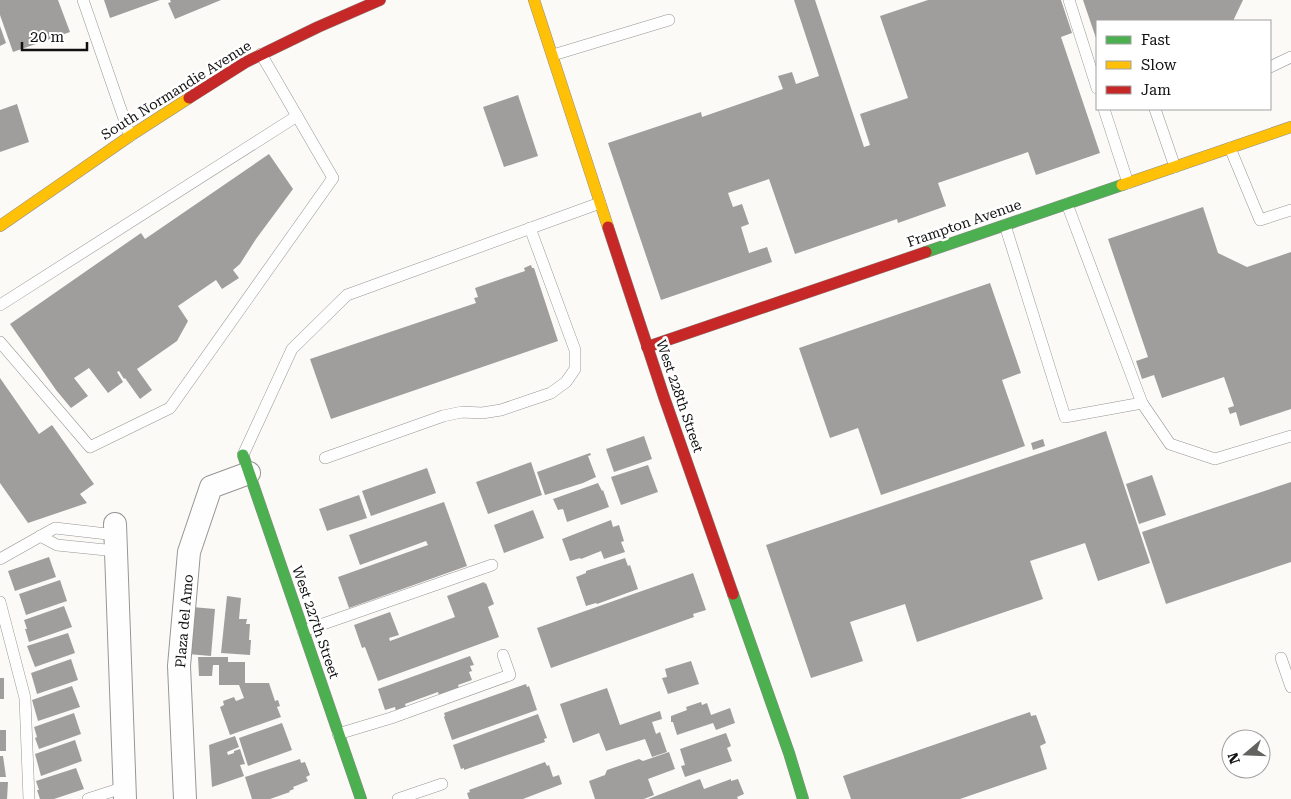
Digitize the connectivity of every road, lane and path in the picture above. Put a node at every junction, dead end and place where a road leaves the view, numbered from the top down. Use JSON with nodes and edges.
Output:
{"nodes":[{"id":1,"x":83,"y":0,"type":"edge"},
{"id":2,"x":380,"y":0,"type":"edge"},
{"id":3,"x":534,"y":0,"type":"edge"},
{"id":4,"x":1069,"y":0,"type":"edge"},
{"id":5,"x":669,"y":20,"type":"dead end"},
{"id":6,"x":262,"y":54,"type":"junction"},
{"id":7,"x":553,"y":55,"type":"junction"},
{"id":8,"x":1291,"y":57,"type":"edge"},
{"id":9,"x":1271,"y":67,"type":"edge"},
{"id":10,"x":1096,"y":85,"type":"edge"},
{"id":11,"x":1104,"y":110,"type":"edge"},
{"id":12,"x":1155,"y":110,"type":"edge"},
{"id":13,"x":297,"y":116,"type":"junction"},
{"id":14,"x":1291,"y":127,"type":"edge"},
{"id":15,"x":130,"y":136,"type":"junction"},
{"id":16,"x":1230,"y":148,"type":"junction"},
{"id":17,"x":1175,"y":167,"type":"junction"},
{"id":18,"x":1128,"y":183,"type":"junction"},
{"id":19,"x":600,"y":203,"type":"junction"},
{"id":20,"x":1067,"y":204,"type":"junction"},
{"id":21,"x":1291,"y":210,"type":"edge"},
{"id":22,"x":1004,"y":225,"type":"junction"},
{"id":23,"x":0,"y":226,"type":"edge"},
{"id":24,"x":530,"y":228,"type":"junction"},
{"id":25,"x":0,"y":305,"type":"edge"},
{"id":26,"x":0,"y":342,"type":"edge"},
{"id":27,"x":647,"y":347,"type":"junction"},
{"id":28,"x":1142,"y":403,"type":"junction"},
{"id":29,"x":1291,"y":436,"type":"edge"},
{"id":30,"x":325,"y":458,"type":"dead end"},
{"id":31,"x":246,"y":464,"type":"junction"},
{"id":32,"x":40,"y":536,"type":"junction"},
{"id":33,"x":116,"y":537,"type":"junction"},
{"id":34,"x":0,"y":559,"type":"edge"},
{"id":35,"x":492,"y":565,"type":"dead end"},
{"id":36,"x":0,"y":602,"type":"edge"},
{"id":37,"x":303,"y":631,"type":"junction"},
{"id":38,"x":503,"y":655,"type":"dead end"},
{"id":39,"x":1281,"y":658,"type":"dead end"},
{"id":40,"x":1291,"y":687,"type":"edge"},
{"id":41,"x":338,"y":734,"type":"junction"},
{"id":42,"x":442,"y":784,"type":"dead end"},
{"id":43,"x":125,"y":793,"type":"edge"},
{"id":44,"x":29,"y":799,"type":"edge"},
{"id":45,"x":88,"y":799,"type":"edge"},
{"id":46,"x":185,"y":799,"type":"edge"},
{"id":47,"x":361,"y":799,"type":"edge"},
{"id":48,"x":398,"y":799,"type":"edge"},
{"id":49,"x":803,"y":799,"type":"edge"}],
"edges":[{"from":1,"to":15,"type":"lane"},
{"from":2,"to":6,"type":"street","name":"South Normandie Avenue"},
{"from":3,"to":7,"type":"street","name":"West 228th Street"},
{"from":4,"to":10,"type":"lane"},
{"from":5,"to":7,"type":"lane"},
{"from":6,"to":13,"type":"lane"},
{"from":6,"to":15,"type":"street","name":"South Normandie Avenue"},
{"from":7,"to":19,"type":"street","name":"West 228th Street"},
{"from":8,"to":9,"type":"lane"},
{"from":11,"to":18,"type":"lane"},
{"from":12,"to":17,"type":"lane"},
{"from":13,"to":25,"type":"lane"},
{"from":13,"to":26,"type":"lane"},
{"from":14,"to":16,"type":"street","name":"Frampton Avenue"},
{"from":15,"to":23,"type":"street","name":"South Normandie Avenue"},
{"from":16,"to":17,"type":"street","name":"Frampton Avenue"},
{"from":16,"to":21,"type":"lane"},
{"from":17,"to":18,"type":"street","name":"Frampton Avenue"},
{"from":18,"to":20,"type":"street","name":"Frampton Avenue"},
{"from":19,"to":24,"type":"lane"},
{"from":19,"to":27,"type":"street","name":"West 228th Street"},
{"from":20,"to":22,"type":"street","name":"Frampton Avenue"},
{"from":20,"to":28,"type":"lane"},
{"from":22,"to":27,"type":"street","name":"Frampton Avenue"},
{"from":22,"to":28,"type":"lane"},
{"from":24,"to":30,"type":"lane"},
{"from":24,"to":31,"type":"lane"},
{"from":27,"to":49,"type":"street","name":"West 228th Street"},
{"from":28,"to":29,"type":"lane"},
{"from":31,"to":37,"type":"street","name":"West 227th Street"},
{"from":31,"to":46,"type":"street","name":"Plaza del Amo"},
{"from":32,"to":33,"type":"lane"},
{"from":32,"to":33,"type":"lane"},
{"from":32,"to":34,"type":"lane"},
{"from":33,"to":43,"type":"street"},
{"from":35,"to":37,"type":"lane"},
{"from":36,"to":44,"type":"lane"},
{"from":37,"to":41,"type":"street","name":"West 227th Street"},
{"from":38,"to":41,"type":"lane"},
{"from":39,"to":40,"type":"lane"},
{"from":41,"to":47,"type":"street","name":"West 227th Street"},
{"from":42,"to":48,"type":"lane"},
{"from":43,"to":45,"type":"lane"}]}
